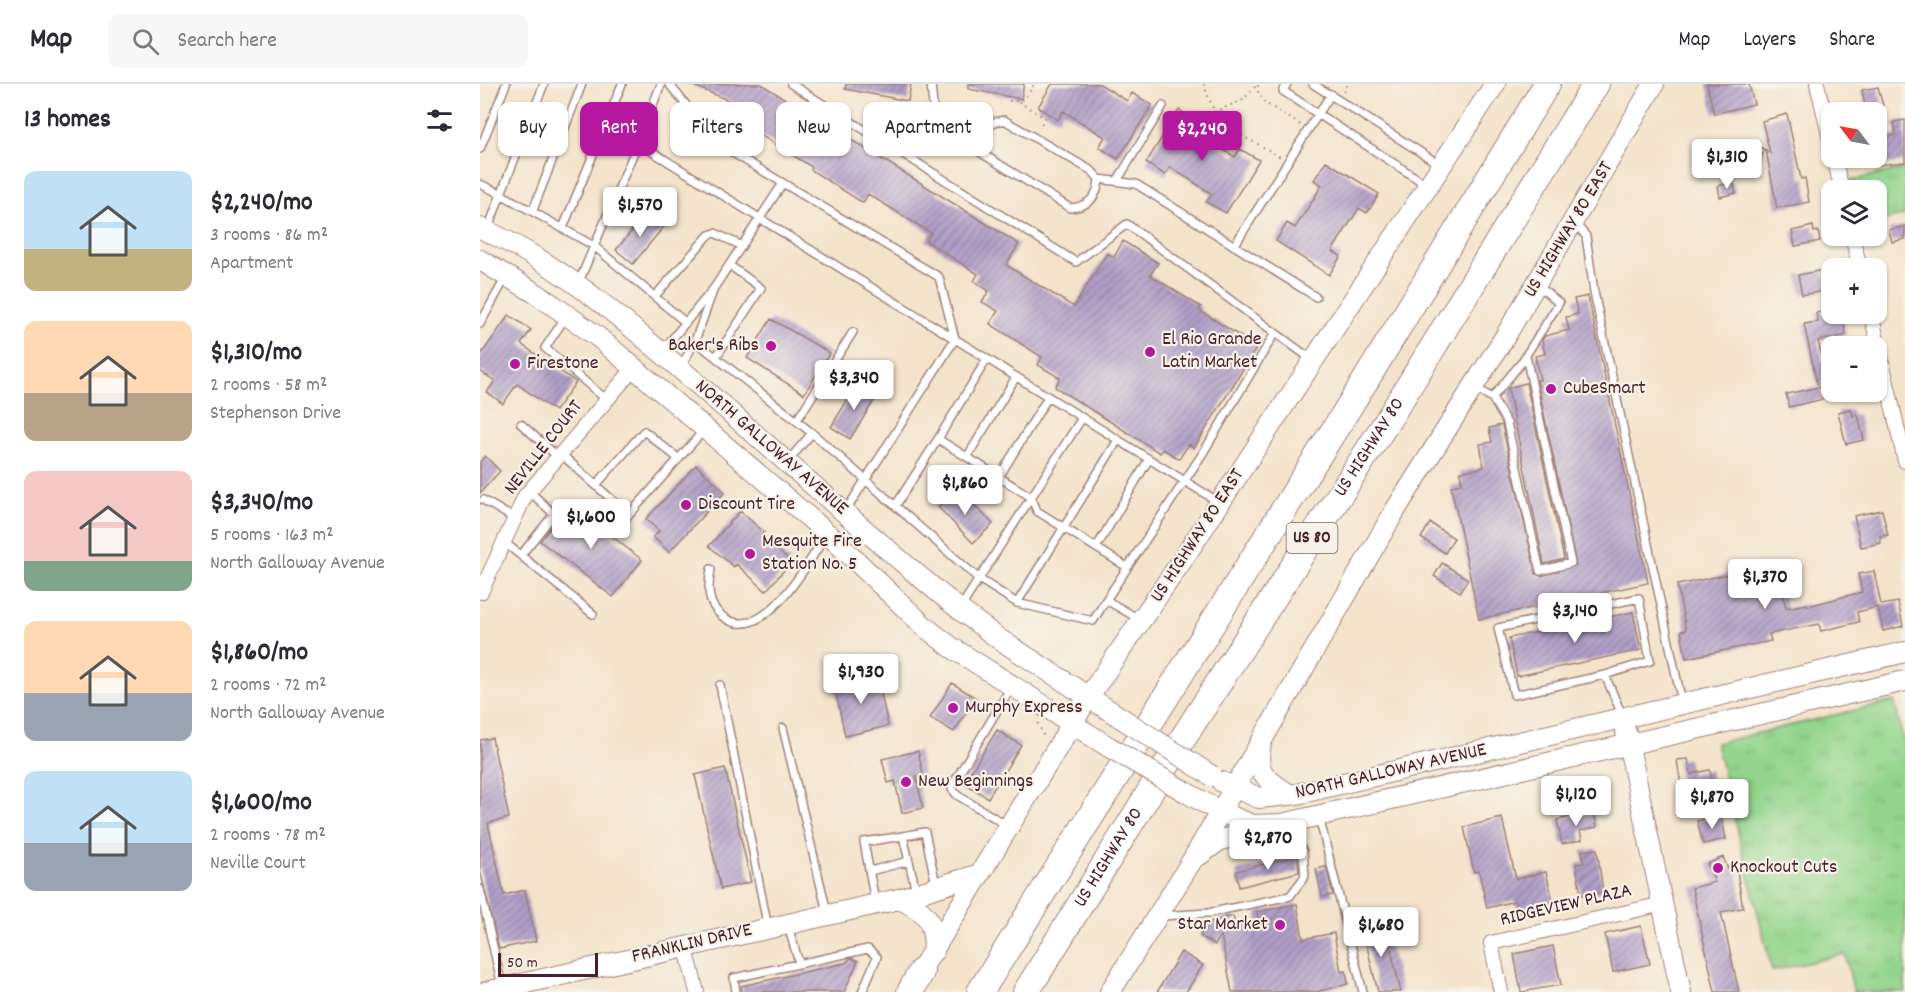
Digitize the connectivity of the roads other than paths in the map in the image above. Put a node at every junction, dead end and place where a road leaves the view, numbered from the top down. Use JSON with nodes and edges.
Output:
{"nodes":[{"id":1,"x":506,"y":84,"type":"edge"},
{"id":2,"x":544,"y":84,"type":"edge"},
{"id":3,"x":582,"y":84,"type":"edge"},
{"id":4,"x":622,"y":84,"type":"edge"},
{"id":5,"x":661,"y":84,"type":"edge"},
{"id":6,"x":669,"y":84,"type":"edge"},
{"id":7,"x":791,"y":84,"type":"edge"},
{"id":8,"x":931,"y":84,"type":"edge"},
{"id":9,"x":1287,"y":84,"type":"edge"},
{"id":10,"x":1313,"y":84,"type":"edge"},
{"id":11,"x":1495,"y":84,"type":"edge"},
{"id":12,"x":1548,"y":84,"type":"edge"},
{"id":13,"x":1596,"y":84,"type":"edge"},
{"id":14,"x":1654,"y":84,"type":"edge"},
{"id":15,"x":1817,"y":84,"type":"edge"},
{"id":16,"x":1331,"y":94,"type":"junction"},
{"id":17,"x":654,"y":102,"type":"edge"},
{"id":18,"x":933,"y":102,"type":"edge"},
{"id":19,"x":1821,"y":102,"type":"edge"},
{"id":20,"x":1164,"y":106,"type":"dead end"},
{"id":21,"x":1319,"y":114,"type":"junction"},
{"id":22,"x":993,"y":124,"type":"edge"},
{"id":23,"x":480,"y":149,"type":"edge"},
{"id":24,"x":658,"y":155,"type":"edge"},
{"id":25,"x":632,"y":156,"type":"edge"},
{"id":26,"x":986,"y":156,"type":"edge"},
{"id":27,"x":1442,"y":165,"type":"junction"},
{"id":28,"x":1099,"y":179,"type":"junction"},
{"id":29,"x":1117,"y":182,"type":"junction"},
{"id":30,"x":783,"y":183,"type":"junction"},
{"id":31,"x":480,"y":184,"type":"edge"},
{"id":32,"x":1428,"y":185,"type":"junction"},
{"id":33,"x":501,"y":194,"type":"junction"},
{"id":34,"x":533,"y":210,"type":"junction"},
{"id":35,"x":762,"y":218,"type":"junction"},
{"id":36,"x":1574,"y":222,"type":"junction"},
{"id":37,"x":563,"y":228,"type":"junction"},
{"id":38,"x":484,"y":230,"type":"edge"},
{"id":39,"x":594,"y":246,"type":"junction"},
{"id":40,"x":742,"y":246,"type":"junction"},
{"id":41,"x":1234,"y":246,"type":"junction"},
{"id":42,"x":480,"y":260,"type":"edge"},
{"id":43,"x":729,"y":266,"type":"junction"},
{"id":44,"x":507,"y":275,"type":"junction"},
{"id":45,"x":578,"y":284,"type":"junction"},
{"id":46,"x":1537,"y":284,"type":"junction"},
{"id":47,"x":714,"y":288,"type":"junction"},
{"id":48,"x":655,"y":296,"type":"junction"},
{"id":49,"x":1316,"y":297,"type":"dead end"},
{"id":50,"x":567,"y":315,"type":"junction"},
{"id":51,"x":685,"y":321,"type":"junction"},
{"id":52,"x":480,"y":324,"type":"edge"},
{"id":53,"x":1872,"y":324,"type":"edge"},
{"id":54,"x":853,"y":332,"type":"dead end"},
{"id":55,"x":1275,"y":333,"type":"junction"},
{"id":56,"x":955,"y":339,"type":"junction"},
{"id":57,"x":695,"y":341,"type":"junction"},
{"id":58,"x":654,"y":346,"type":"junction"},
{"id":59,"x":1526,"y":356,"type":"junction"},
{"id":60,"x":716,"y":357,"type":"junction"},
{"id":61,"x":987,"y":359,"type":"junction"},
{"id":62,"x":1313,"y":361,"type":"junction"},
{"id":63,"x":634,"y":368,"type":"junction"},
{"id":64,"x":680,"y":369,"type":"junction"},
{"id":65,"x":1016,"y":377,"type":"junction"},
{"id":66,"x":1473,"y":386,"type":"junction"},
{"id":67,"x":662,"y":392,"type":"junction"},
{"id":68,"x":1048,"y":397,"type":"junction"},
{"id":69,"x":1492,"y":398,"type":"junction"},
{"id":70,"x":607,"y":400,"type":"junction"},
{"id":71,"x":1082,"y":418,"type":"junction"},
{"id":72,"x":797,"y":420,"type":"junction"},
{"id":73,"x":520,"y":423,"type":"dead end"},
{"id":74,"x":705,"y":429,"type":"junction"},
{"id":75,"x":812,"y":433,"type":"junction"},
{"id":76,"x":938,"y":439,"type":"junction"},
{"id":77,"x":1118,"y":440,"type":"junction"},
{"id":78,"x":560,"y":456,"type":"junction"},
{"id":79,"x":967,"y":457,"type":"junction"},
{"id":80,"x":679,"y":459,"type":"junction"},
{"id":81,"x":1149,"y":459,"type":"junction"},
{"id":82,"x":1905,"y":461,"type":"edge"},
{"id":83,"x":787,"y":462,"type":"junction"},
{"id":84,"x":999,"y":477,"type":"junction"},
{"id":85,"x":865,"y":478,"type":"junction"},
{"id":86,"x":1183,"y":480,"type":"junction"},
{"id":87,"x":596,"y":485,"type":"junction"},
{"id":88,"x":529,"y":491,"type":"junction"},
{"id":89,"x":1031,"y":497,"type":"junction"},
{"id":90,"x":483,"y":500,"type":"dead end"},
{"id":91,"x":1219,"y":502,"type":"junction"},
{"id":92,"x":896,"y":505,"type":"junction"},
{"id":93,"x":845,"y":512,"type":"junction"},
{"id":94,"x":515,"y":519,"type":"junction"},
{"id":95,"x":1064,"y":528,"type":"junction"},
{"id":96,"x":827,"y":533,"type":"junction"},
{"id":97,"x":504,"y":542,"type":"junction"},
{"id":98,"x":1096,"y":548,"type":"junction"},
{"id":99,"x":521,"y":555,"type":"junction"},
{"id":100,"x":1127,"y":567,"type":"junction"},
{"id":101,"x":711,"y":570,"type":"dead end"},
{"id":102,"x":979,"y":579,"type":"junction"},
{"id":103,"x":480,"y":593,"type":"edge"},
{"id":104,"x":1106,"y":600,"type":"junction"},
{"id":105,"x":1017,"y":603,"type":"junction"},
{"id":106,"x":959,"y":609,"type":"junction"},
{"id":107,"x":593,"y":614,"type":"dead end"},
{"id":108,"x":1142,"y":621,"type":"junction"},
{"id":109,"x":1905,"y":652,"type":"edge"},
{"id":110,"x":1605,"y":675,"type":"junction"},
{"id":111,"x":1905,"y":681,"type":"edge"},
{"id":112,"x":720,"y":685,"type":"dead end"},
{"id":113,"x":1012,"y":686,"type":"junction"},
{"id":114,"x":1089,"y":696,"type":"junction"},
{"id":115,"x":1683,"y":704,"type":"junction"},
{"id":116,"x":1623,"y":718,"type":"junction"},
{"id":117,"x":1071,"y":725,"type":"junction"},
{"id":118,"x":783,"y":728,"type":"dead end"},
{"id":119,"x":1264,"y":735,"type":"junction"},
{"id":120,"x":1629,"y":743,"type":"junction"},
{"id":121,"x":1426,"y":764,"type":"junction"},
{"id":122,"x":1233,"y":788,"type":"junction"},
{"id":123,"x":1290,"y":795,"type":"junction"},
{"id":124,"x":1220,"y":811,"type":"junction"},
{"id":125,"x":1319,"y":817,"type":"junction"},
{"id":126,"x":1292,"y":823,"type":"junction"},
{"id":127,"x":1009,"y":826,"type":"junction"},
{"id":128,"x":903,"y":836,"type":"junction"},
{"id":129,"x":1193,"y":859,"type":"junction"},
{"id":130,"x":909,"y":861,"type":"junction"},
{"id":131,"x":870,"y":871,"type":"junction"},
{"id":132,"x":980,"y":874,"type":"junction"},
{"id":133,"x":937,"y":887,"type":"junction"},
{"id":134,"x":480,"y":889,"type":"edge"},
{"id":135,"x":908,"y":897,"type":"junction"},
{"id":136,"x":876,"y":904,"type":"junction"},
{"id":137,"x":1663,"y":904,"type":"junction"},
{"id":138,"x":828,"y":915,"type":"junction"},
{"id":139,"x":1158,"y":916,"type":"junction"},
{"id":140,"x":788,"y":923,"type":"junction"},
{"id":141,"x":768,"y":928,"type":"junction"},
{"id":142,"x":685,"y":945,"type":"junction"},
{"id":143,"x":799,"y":963,"type":"junction"},
{"id":144,"x":918,"y":977,"type":"edge"},
{"id":145,"x":494,"y":990,"type":"edge"},
{"id":146,"x":863,"y":991,"type":"edge"},
{"id":147,"x":698,"y":992,"type":"edge"},
{"id":148,"x":736,"y":992,"type":"edge"},
{"id":149,"x":980,"y":992,"type":"edge"},
{"id":150,"x":1026,"y":992,"type":"edge"},
{"id":151,"x":1110,"y":992,"type":"edge"},
{"id":152,"x":1363,"y":992,"type":"edge"},
{"id":153,"x":1501,"y":992,"type":"edge"},
{"id":154,"x":1681,"y":992,"type":"edge"}],
"edges":[{"from":1,"to":23,"type":"lane"},
{"from":2,"to":33,"type":"lane"},
{"from":3,"to":34,"type":"lane"},
{"from":4,"to":37,"type":"lane"},
{"from":5,"to":17,"type":"lane"},
{"from":6,"to":30,"type":"lane"},
{"from":7,"to":55,"type":"lane"},
{"from":8,"to":18,"type":"lane"},
{"from":9,"to":21,"type":"lane"},
{"from":10,"to":16,"type":"lane"},
{"from":11,"to":27,"type":"main road","name":"US HIGHWAY 80 EAST"},
{"from":12,"to":149,"type":"highway","name":"US HIGHWAY 80","number":"US 80"},
{"from":13,"to":150,"type":"highway","name":"US HIGHWAY 80","number":"US 80"},
{"from":14,"to":36,"type":"main road","name":"US HIGHWAY 80 EAST"},
{"from":15,"to":19,"type":"street"},
{"from":16,"to":21,"type":"lane"},
{"from":16,"to":27,"type":"lane"},
{"from":20,"to":29,"type":"lane"},
{"from":21,"to":32,"type":"lane"},
{"from":21,"to":41,"type":"lane"},
{"from":22,"to":28,"type":"lane"},
{"from":24,"to":35,"type":"lane"},
{"from":25,"to":39,"type":"lane"},
{"from":26,"to":28,"type":"lane"},
{"from":27,"to":32,"type":"main road","name":"US HIGHWAY 80 EAST"},
{"from":28,"to":29,"type":"lane"},
{"from":29,"to":41,"type":"lane"},
{"from":30,"to":35,"type":"lane"},
{"from":30,"to":56,"type":"lane"},
{"from":31,"to":33,"type":"lane"},
{"from":32,"to":62,"type":"main road","name":"US HIGHWAY 80 EAST"},
{"from":33,"to":34,"type":"lane"},
{"from":33,"to":38,"type":"lane"},
{"from":34,"to":37,"type":"lane"},
{"from":35,"to":40,"type":"lane"},
{"from":35,"to":56,"type":"lane"},
{"from":36,"to":46,"type":"main road","name":"US HIGHWAY 80 EAST"},
{"from":36,"to":115,"type":"lane"},
{"from":37,"to":39,"type":"lane"},
{"from":38,"to":45,"type":"main road","name":"NORTH GALLOWAY AVENUE"},
{"from":39,"to":45,"type":"lane"},
{"from":39,"to":48,"type":"lane"},
{"from":40,"to":43,"type":"lane"},
{"from":40,"to":48,"type":"lane"},
{"from":41,"to":49,"type":"lane"},
{"from":42,"to":44,"type":"main road","name":"NORTH GALLOWAY AVENUE"},
{"from":43,"to":47,"type":"lane"},
{"from":43,"to":60,"type":"lane"},
{"from":44,"to":50,"type":"main road","name":"NORTH GALLOWAY AVENUE"},
{"from":44,"to":52,"type":"lane"},
{"from":45,"to":58,"type":"main road","name":"NORTH GALLOWAY AVENUE"},
{"from":46,"to":59,"type":"lane"},
{"from":46,"to":66,"type":"main road","name":"US HIGHWAY 80 EAST"},
{"from":47,"to":51,"type":"lane"},
{"from":47,"to":57,"type":"lane"},
{"from":48,"to":51,"type":"lane"},
{"from":50,"to":63,"type":"main road","name":"NORTH GALLOWAY AVENUE"},
{"from":50,"to":70,"type":"lane"},
{"from":51,"to":58,"type":"lane"},
{"from":53,"to":82,"type":"street"},
{"from":54,"to":72,"type":"lane"},
{"from":55,"to":62,"type":"lane"},
{"from":55,"to":86,"type":"lane"},
{"from":56,"to":61,"type":"lane"},
{"from":56,"to":85,"type":"lane"},
{"from":57,"to":60,"type":"lane"},
{"from":57,"to":64,"type":"lane"},
{"from":58,"to":63,"type":"main road"},
{"from":58,"to":64,"type":"main road","name":"NORTH GALLOWAY AVENUE"},
{"from":59,"to":69,"type":"lane"},
{"from":59,"to":69,"type":"lane"},
{"from":60,"to":72,"type":"lane"},
{"from":61,"to":65,"type":"lane"},
{"from":61,"to":76,"type":"lane"},
{"from":62,"to":91,"type":"main road","name":"US HIGHWAY 80 EAST"},
{"from":63,"to":67,"type":"main road","name":"NORTH GALLOWAY AVENUE"},
{"from":63,"to":70,"type":"street","name":"NEVILLE COURT"},
{"from":64,"to":67,"type":"main road"},
{"from":64,"to":83,"type":"main road","name":"NORTH GALLOWAY AVENUE"},
{"from":65,"to":68,"type":"lane"},
{"from":65,"to":79,"type":"lane"},
{"from":66,"to":69,"type":"lane"},
{"from":66,"to":119,"type":"main road","name":"US HIGHWAY 80 EAST"},
{"from":67,"to":74,"type":"main road","name":"NORTH GALLOWAY AVENUE"},
{"from":68,"to":71,"type":"lane"},
{"from":68,"to":84,"type":"lane"},
{"from":70,"to":78,"type":"street","name":"NEVILLE COURT"},
{"from":71,"to":77,"type":"lane"},
{"from":71,"to":89,"type":"lane"},
{"from":72,"to":75,"type":"lane"},
{"from":73,"to":78,"type":"lane"},
{"from":74,"to":80,"type":"lane"},
{"from":74,"to":96,"type":"main road","name":"NORTH GALLOWAY AVENUE"},
{"from":75,"to":83,"type":"lane"},
{"from":75,"to":85,"type":"lane"},
{"from":76,"to":79,"type":"lane"},
{"from":76,"to":92,"type":"lane"},
{"from":77,"to":81,"type":"lane"},
{"from":77,"to":95,"type":"lane"},
{"from":78,"to":87,"type":"lane"},
{"from":78,"to":88,"type":"street","name":"NEVILLE COURT"},
{"from":79,"to":84,"type":"lane"},
{"from":80,"to":87,"type":"lane"},
{"from":80,"to":87,"type":"lane"},
{"from":81,"to":86,"type":"lane"},
{"from":81,"to":98,"type":"lane"},
{"from":83,"to":93,"type":"main road","name":"NORTH GALLOWAY AVENUE"},
{"from":84,"to":89,"type":"lane"},
{"from":85,"to":92,"type":"lane"},
{"from":85,"to":93,"type":"lane"},
{"from":86,"to":91,"type":"lane"},
{"from":86,"to":100,"type":"lane"},
{"from":88,"to":94,"type":"street","name":"NEVILLE COURT"},
{"from":88,"to":99,"type":"lane"},
{"from":89,"to":95,"type":"lane"},
{"from":89,"to":102,"type":"lane"},
{"from":90,"to":94,"type":"lane"},
{"from":91,"to":108,"type":"main road","name":"US HIGHWAY 80 EAST"},
{"from":92,"to":102,"type":"lane"},
{"from":93,"to":96,"type":"main road"},
{"from":93,"to":106,"type":"main road","name":"NORTH GALLOWAY AVENUE"},
{"from":94,"to":97,"type":"street","name":"NEVILLE COURT"},
{"from":95,"to":98,"type":"lane"},
{"from":95,"to":105,"type":"lane"},
{"from":96,"to":101,"type":"lane"},
{"from":96,"to":113,"type":"main road","name":"NORTH GALLOWAY AVENUE"},
{"from":97,"to":99,"type":"lane"},
{"from":97,"to":103,"type":"street","name":"NEVILLE COURT"},
{"from":98,"to":100,"type":"lane"},
{"from":99,"to":107,"type":"lane"},
{"from":100,"to":104,"type":"lane"},
{"from":102,"to":105,"type":"lane"},
{"from":102,"to":106,"type":"lane"},
{"from":104,"to":105,"type":"lane"},
{"from":104,"to":108,"type":"lane"},
{"from":106,"to":114,"type":"main road","name":"NORTH GALLOWAY AVENUE"},
{"from":108,"to":114,"type":"main road","name":"US HIGHWAY 80 EAST"},
{"from":109,"to":115,"type":"main road","name":"NORTH GALLOWAY AVENUE"},
{"from":110,"to":110,"type":"lane"},
{"from":110,"to":116,"type":"lane"},
{"from":111,"to":120,"type":"main road","name":"NORTH GALLOWAY AVENUE"},
{"from":112,"to":141,"type":"lane"},
{"from":113,"to":117,"type":"main road","name":"NORTH GALLOWAY AVENUE"},
{"from":113,"to":127,"type":"lane"},
{"from":114,"to":117,"type":"main road","name":"US HIGHWAY 80 EAST"},
{"from":114,"to":122,"type":"main road","name":"NORTH GALLOWAY AVENUE","bridge":true},
{"from":115,"to":116,"type":"main road","name":"NORTH GALLOWAY AVENUE"},
{"from":116,"to":120,"type":"main road"},
{"from":116,"to":121,"type":"main road","name":"NORTH GALLOWAY AVENUE"},
{"from":117,"to":124,"type":"main road","name":"NORTH GALLOWAY AVENUE","bridge":true},
{"from":117,"to":127,"type":"main road","name":"US HIGHWAY 80 EAST"},
{"from":118,"to":138,"type":"lane"},
{"from":119,"to":122,"type":"main road","name":"US HIGHWAY 80 EAST"},
{"from":119,"to":123,"type":"main road"},
{"from":120,"to":125,"type":"main road","name":"NORTH GALLOWAY AVENUE"},
{"from":120,"to":137,"type":"main road"},
{"from":121,"to":123,"type":"main road","name":"NORTH GALLOWAY AVENUE"},
{"from":121,"to":125,"type":"main road"},
{"from":122,"to":123,"type":"main road","name":"NORTH GALLOWAY AVENUE"},
{"from":122,"to":124,"type":"main road","name":"US HIGHWAY 80 EAST"},
{"from":124,"to":126,"type":"main road","name":"NORTH GALLOWAY AVENUE"},
{"from":124,"to":129,"type":"main road","name":"US HIGHWAY 80 EAST"},
{"from":125,"to":126,"type":"main road","name":"NORTH GALLOWAY AVENUE"},
{"from":125,"to":152,"type":"lane"},
{"from":126,"to":129,"type":"main road"},
{"from":126,"to":139,"type":"lane"},
{"from":127,"to":132,"type":"main road","name":"US HIGHWAY 80 EAST"},
{"from":128,"to":130,"type":"lane"},
{"from":128,"to":131,"type":"lane"},
{"from":128,"to":133,"type":"lane"},
{"from":129,"to":139,"type":"main road","name":"US HIGHWAY 80 EAST"},
{"from":130,"to":131,"type":"lane"},
{"from":130,"to":135,"type":"lane"},
{"from":131,"to":136,"type":"lane"},
{"from":132,"to":133,"type":"main road","name":"FRANKLIN DRIVE"},
{"from":132,"to":144,"type":"main road","name":"US HIGHWAY 80 EAST"},
{"from":133,"to":135,"type":"main road","name":"FRANKLIN DRIVE"},
{"from":134,"to":145,"type":"lane"},
{"from":135,"to":136,"type":"main road","name":"FRANKLIN DRIVE"},
{"from":135,"to":144,"type":"main road"},
{"from":136,"to":138,"type":"main road","name":"FRANKLIN DRIVE"},
{"from":137,"to":153,"type":"street","name":"RIDGEVIEW PLAZA"},
{"from":137,"to":154,"type":"main road"},
{"from":138,"to":140,"type":"main road","name":"FRANKLIN DRIVE"},
{"from":139,"to":151,"type":"main road","name":"US HIGHWAY 80 EAST"},
{"from":140,"to":141,"type":"main road","name":"FRANKLIN DRIVE"},
{"from":140,"to":143,"type":"lane"},
{"from":141,"to":142,"type":"main road","name":"FRANKLIN DRIVE"},
{"from":142,"to":145,"type":"main road","name":"FRANKLIN DRIVE"},
{"from":142,"to":147,"type":"street"},
{"from":143,"to":146,"type":"lane"},
{"from":143,"to":148,"type":"lane"}]}
